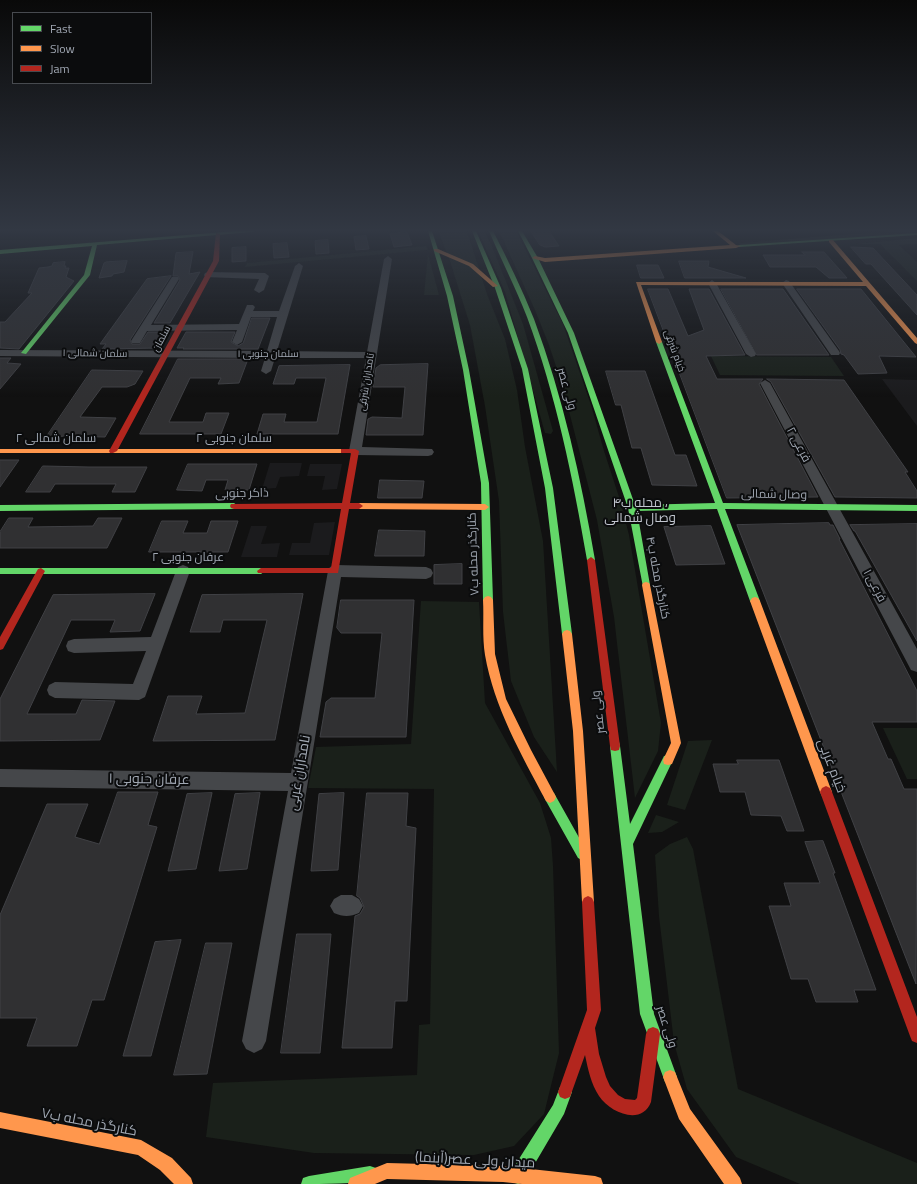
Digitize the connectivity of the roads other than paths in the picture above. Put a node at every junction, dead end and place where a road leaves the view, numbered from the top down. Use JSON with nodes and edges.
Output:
{"nodes":[{"id":1,"x":78,"y":286,"type":"edge"},
{"id":2,"x":170,"y":286,"type":"edge"},
{"id":3,"x":202,"y":286,"type":"edge"},
{"id":4,"x":293,"y":286,"type":"edge"},
{"id":5,"x":383,"y":286,"type":"edge"},
{"id":6,"x":447,"y":286,"type":"edge"},
{"id":7,"x":518,"y":286,"type":"edge"},
{"id":8,"x":549,"y":286,"type":"edge"},
{"id":9,"x":639,"y":286,"type":"edge"},
{"id":10,"x":714,"y":286,"type":"edge"},
{"id":11,"x":788,"y":286,"type":"edge"},
{"id":12,"x":870,"y":286,"type":"edge"},
{"id":13,"x":498,"y":288,"type":"edge"},
{"id":14,"x":553,"y":294,"type":"junction"},
{"id":15,"x":549,"y":306,"type":"dead end"},
{"id":16,"x":283,"y":314,"type":"junction"},
{"id":17,"x":246,"y":317,"type":"junction"},
{"id":18,"x":542,"y":322,"type":"dead end"},
{"id":19,"x":147,"y":323,"type":"junction"},
{"id":20,"x":182,"y":323,"type":"junction"},
{"id":21,"x":535,"y":330,"type":"junction"},
{"id":22,"x":136,"y":342,"type":"dead end"},
{"id":23,"x":237,"y":342,"type":"dead end"},
{"id":24,"x":917,"y":342,"type":"edge"},
{"id":25,"x":0,"y":353,"type":"edge"},
{"id":26,"x":24,"y":353,"type":"junction"},
{"id":27,"x":835,"y":353,"type":"dead end"},
{"id":28,"x":751,"y":354,"type":"dead end"},
{"id":29,"x":166,"y":355,"type":"junction"},
{"id":30,"x":270,"y":355,"type":"junction"},
{"id":31,"x":371,"y":356,"type":"junction"},
{"id":32,"x":266,"y":370,"type":"dead end"},
{"id":33,"x":765,"y":383,"type":"dead end"},
{"id":34,"x":0,"y":451,"type":"edge"},
{"id":35,"x":113,"y":451,"type":"junction"},
{"id":36,"x":355,"y":451,"type":"junction"},
{"id":37,"x":428,"y":452,"type":"dead end"},
{"id":38,"x":348,"y":505,"type":"junction"},
{"id":39,"x":718,"y":506,"type":"junction"},
{"id":40,"x":484,"y":507,"type":"junction"},
{"id":41,"x":0,"y":508,"type":"edge"},
{"id":42,"x":632,"y":508,"type":"junction"},
{"id":43,"x":832,"y":508,"type":"junction"},
{"id":44,"x":917,"y":508,"type":"edge"},
{"id":45,"x":183,"y":570,"type":"junction"},
{"id":46,"x":335,"y":570,"type":"junction"},
{"id":47,"x":0,"y":571,"type":"edge"},
{"id":48,"x":41,"y":571,"type":"junction"},
{"id":49,"x":426,"y":573,"type":"dead end"},
{"id":50,"x":156,"y":644,"type":"junction"},
{"id":51,"x":0,"y":646,"type":"edge"},
{"id":52,"x":74,"y":646,"type":"dead end"},
{"id":53,"x":917,"y":665,"type":"edge"},
{"id":54,"x":55,"y":690,"type":"dead end"},
{"id":55,"x":0,"y":778,"type":"edge"},
{"id":56,"x":298,"y":782,"type":"junction"},
{"id":57,"x":627,"y":843,"type":"junction"},
{"id":58,"x":585,"y":860,"type":"junction"},
{"id":59,"x":588,"y":1027,"type":"junction"},
{"id":60,"x":654,"y":1030,"type":"junction"},
{"id":61,"x":917,"y":1036,"type":"edge"},
{"id":62,"x":254,"y":1041,"type":"dead end"},
{"id":63,"x":0,"y":1120,"type":"edge"},
{"id":64,"x":387,"y":1171,"type":"junction"},
{"id":65,"x":518,"y":1176,"type":"junction"},
{"id":66,"x":185,"y":1184,"type":"edge"},
{"id":67,"x":310,"y":1184,"type":"edge"},
{"id":68,"x":356,"y":1184,"type":"edge"},
{"id":69,"x":595,"y":1184,"type":"edge"},
{"id":70,"x":734,"y":1184,"type":"edge"}],
"edges":[{"from":1,"to":26,"type":"street"},
{"from":2,"to":19,"type":"street"},
{"from":3,"to":20,"type":"street","name":"سلمان"},
{"from":4,"to":16,"type":"street"},
{"from":5,"to":31,"type":"street","name":"نامداران شرقی"},
{"from":6,"to":40,"type":"street","name":"کنارگذر محله ب۷"},
{"from":7,"to":21,"type":"street","name":"ولی عصر"},
{"from":8,"to":14,"type":"street","name":"کنارگذر محله ب۴"},
{"from":9,"to":39,"type":"street","name":"خیام شرقی"},
{"from":10,"to":28,"type":"street"},
{"from":11,"to":27,"type":"street"},
{"from":12,"to":24,"type":"street"},
{"from":13,"to":58,"type":"street","name":"ولی عصر"},
{"from":14,"to":15,"type":"street"},
{"from":14,"to":42,"type":"street","name":"کنارگذر محله ب۴"},
{"from":16,"to":17,"type":"street"},
{"from":16,"to":30,"type":"street"},
{"from":17,"to":20,"type":"street"},
{"from":17,"to":23,"type":"street"},
{"from":18,"to":21,"type":"street"},
{"from":19,"to":20,"type":"street"},
{"from":19,"to":22,"type":"street"},
{"from":20,"to":29,"type":"street","name":"سلمان"},
{"from":21,"to":57,"type":"street","name":"ولی عصر"},
{"from":25,"to":26,"type":"street","name":"سلمان شمالی ۱"},
{"from":26,"to":29,"type":"street","name":"سلمان شمالی ۱"},
{"from":29,"to":30,"type":"street","name":"سلمان جنوبی ۱"},
{"from":29,"to":35,"type":"street","name":"سلمان"},
{"from":30,"to":31,"type":"street","name":"سلمان جنوبی ۱"},
{"from":30,"to":32,"type":"street"},
{"from":31,"to":36,"type":"street","name":"نامداران شرقی"},
{"from":33,"to":43,"type":"street","name":"فرعی ۲"},
{"from":34,"to":35,"type":"street","name":"سلمان شمالی ۲"},
{"from":35,"to":36,"type":"street","name":"سلمان جنوبی ۲"},
{"from":36,"to":37,"type":"street"},
{"from":36,"to":38,"type":"street","name":"نامداران شرقی"},
{"from":38,"to":40,"type":"street","name":"ذاکر جنوبی"},
{"from":38,"to":41,"type":"street","name":"ذاکر جنوبی"},
{"from":38,"to":46,"type":"street","name":"نامداران غربی"},
{"from":39,"to":42,"type":"street","name":"وصال شمالی"},
{"from":39,"to":43,"type":"street","name":"وصال شمالی"},
{"from":39,"to":61,"type":"street","name":"خیام غربی"},
{"from":40,"to":58,"type":"street","name":"کنارگذر محله ب۷"},
{"from":42,"to":57,"type":"street","name":"کنارگذر محله ب۴"},
{"from":43,"to":44,"type":"street","name":"وصال شمالی"},
{"from":43,"to":53,"type":"street","name":"فرعی ۱"},
{"from":45,"to":46,"type":"street","name":"عرفان جنوبی ۲"},
{"from":45,"to":48,"type":"street","name":"عرفان جنوبی ۲"},
{"from":45,"to":50,"type":"street"},
{"from":46,"to":49,"type":"street"},
{"from":46,"to":56,"type":"street","name":"نامداران غربی"},
{"from":47,"to":48,"type":"street","name":"عرفان جنوبی ۲"},
{"from":48,"to":51,"type":"street"},
{"from":50,"to":52,"type":"street"},
{"from":50,"to":54,"type":"street"},
{"from":55,"to":56,"type":"street","name":"عرفان جنوبی ۱"},
{"from":56,"to":62,"type":"street","name":"نامداران غربی"},
{"from":57,"to":60,"type":"street","name":"ولی عصر"},
{"from":58,"to":59,"type":"street","name":"ولی عصر"},
{"from":59,"to":60,"type":"street"},
{"from":59,"to":65,"type":"street","name":"ولی عصر"},
{"from":60,"to":70,"type":"street","name":"ولی عصر"},
{"from":63,"to":66,"type":"street","name":"کنارگذر محله ب۷"},
{"from":64,"to":65,"type":"street","name":"میدان ولی عصر(آبنما)"},
{"from":64,"to":67,"type":"street"},
{"from":64,"to":68,"type":"street","name":"میدان ولی عصر(آبنما)"},
{"from":65,"to":69,"type":"street","name":"میدان ولی عصر(آبنما)"}]}
